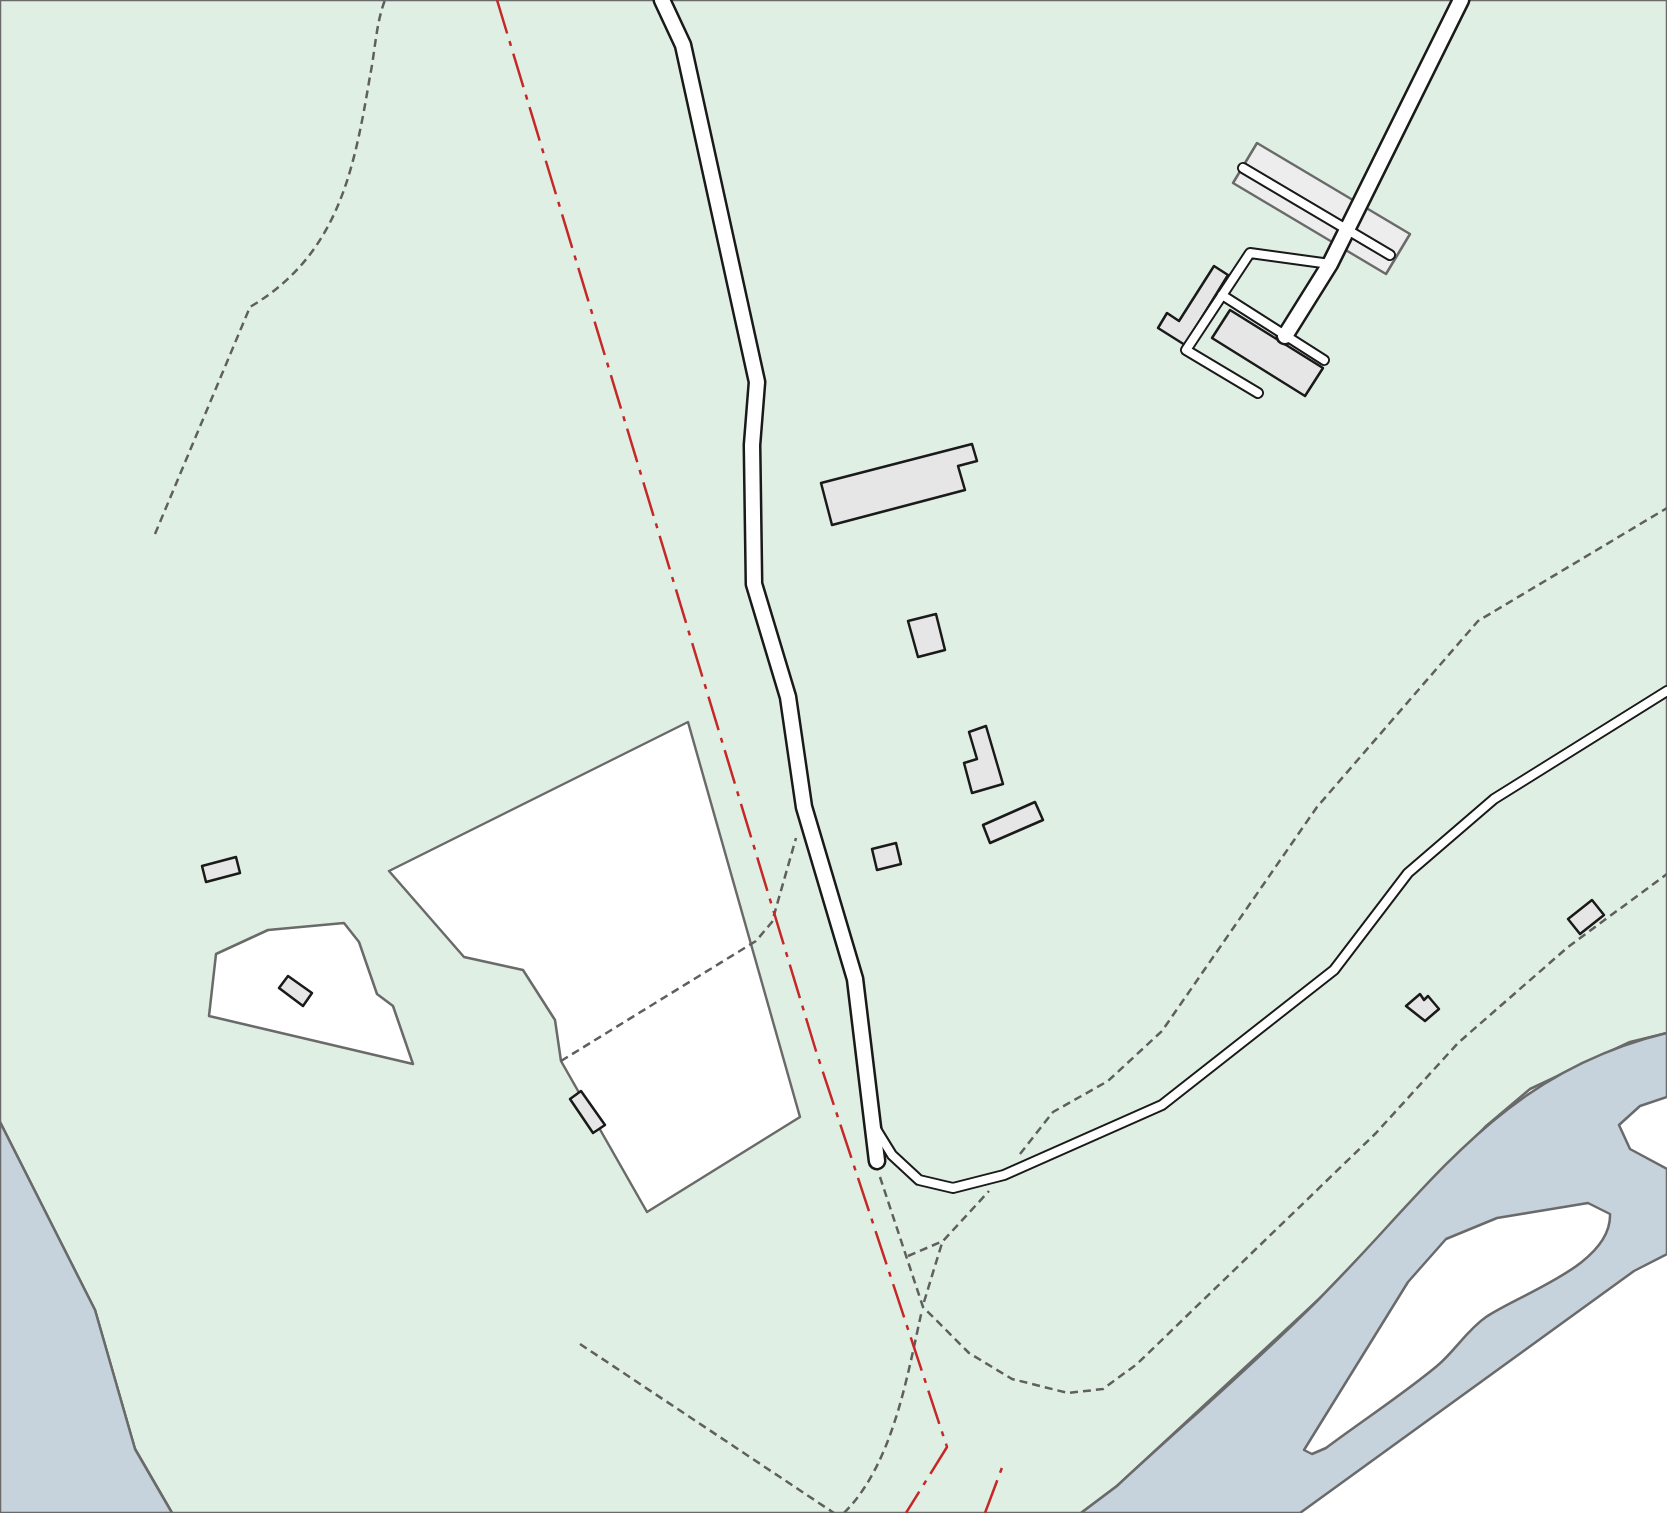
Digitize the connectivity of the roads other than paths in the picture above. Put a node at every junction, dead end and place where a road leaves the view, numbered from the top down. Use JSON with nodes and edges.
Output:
{"nodes":[{"id":1,"x":662,"y":0,"type":"edge"},
{"id":2,"x":1461,"y":0,"type":"edge"},
{"id":3,"x":1243,"y":168,"type":"dead end"},
{"id":4,"x":1347,"y":230,"type":"junction"},
{"id":5,"x":1390,"y":256,"type":"dead end"},
{"id":6,"x":1330,"y":264,"type":"junction"},
{"id":7,"x":1222,"y":295,"type":"junction"},
{"id":8,"x":1285,"y":336,"type":"junction"},
{"id":9,"x":1324,"y":360,"type":"dead end"},
{"id":10,"x":1258,"y":393,"type":"dead end"},
{"id":11,"x":1667,"y":692,"type":"edge"},
{"id":12,"x":871,"y":1122,"type":"junction"},
{"id":13,"x":877,"y":1162,"type":"road end"}],
"edges":[{"from":1,"to":12,"type":"street"},
{"from":2,"to":4,"type":"street"},
{"from":3,"to":4,"type":"lane"},
{"from":4,"to":5,"type":"lane"},
{"from":4,"to":6,"type":"street"},
{"from":6,"to":7,"type":"lane"},
{"from":6,"to":8,"type":"street"},
{"from":7,"to":8,"type":"lane"},
{"from":7,"to":10,"type":"lane"},
{"from":8,"to":9,"type":"lane"},
{"from":11,"to":12,"type":"lane"},
{"from":12,"to":13,"type":"street"}]}
